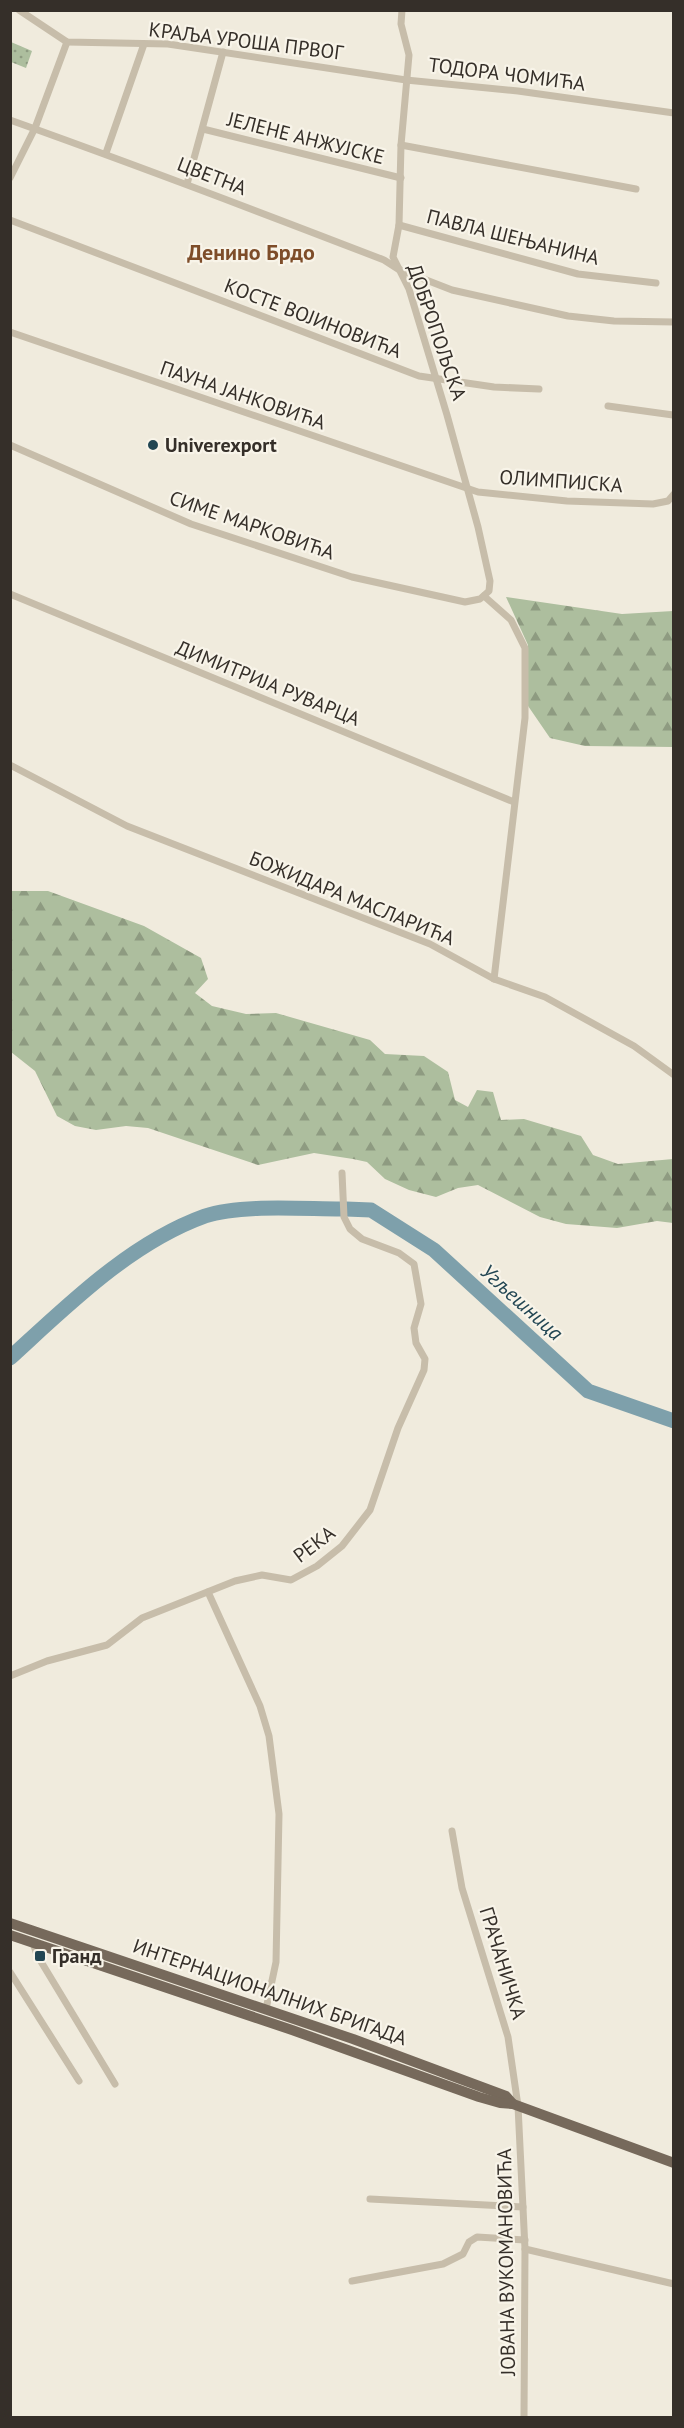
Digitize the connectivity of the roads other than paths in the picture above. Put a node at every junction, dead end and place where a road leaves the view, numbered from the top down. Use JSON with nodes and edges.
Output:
{"nodes":[{"id":1,"x":19,"y":10,"type":"edge"},
{"id":2,"x":402,"y":10,"type":"edge"},
{"id":3,"x":67,"y":42,"type":"junction"},
{"id":4,"x":144,"y":44,"type":"junction"},
{"id":5,"x":223,"y":52,"type":"junction"},
{"id":6,"x":406,"y":80,"type":"junction"},
{"id":7,"x":674,"y":113,"type":"edge"},
{"id":8,"x":10,"y":120,"type":"edge"},
{"id":9,"x":35,"y":128,"type":"junction"},
{"id":10,"x":203,"y":129,"type":"junction"},
{"id":11,"x":401,"y":145,"type":"junction"},
{"id":12,"x":106,"y":153,"type":"junction"},
{"id":13,"x":10,"y":178,"type":"edge"},
{"id":14,"x":401,"y":178,"type":"junction"},
{"id":15,"x":187,"y":184,"type":"junction"},
{"id":16,"x":636,"y":189,"type":"dead end"},
{"id":17,"x":10,"y":220,"type":"edge"},
{"id":18,"x":399,"y":225,"type":"junction"},
{"id":19,"x":398,"y":269,"type":"junction"},
{"id":20,"x":656,"y":283,"type":"dead end"},
{"id":21,"x":674,"y":322,"type":"edge"},
{"id":22,"x":10,"y":332,"type":"edge"},
{"id":23,"x":436,"y":379,"type":"junction"},
{"id":24,"x":539,"y":389,"type":"dead end"},
{"id":25,"x":608,"y":406,"type":"dead end"},
{"id":26,"x":673,"y":414,"type":"edge"},
{"id":27,"x":674,"y":422,"type":"edge"},
{"id":28,"x":10,"y":445,"type":"edge"},
{"id":29,"x":467,"y":487,"type":"junction"},
{"id":30,"x":674,"y":494,"type":"edge"},
{"id":31,"x":486,"y":593,"type":"junction"},
{"id":32,"x":10,"y":594,"type":"edge"},
{"id":33,"x":10,"y":765,"type":"edge"},
{"id":34,"x":514,"y":802,"type":"junction"},
{"id":35,"x":494,"y":979,"type":"junction"},
{"id":36,"x":674,"y":1075,"type":"edge"},
{"id":37,"x":342,"y":1173,"type":"dead end"},
{"id":38,"x":208,"y":1592,"type":"junction"},
{"id":39,"x":10,"y":1676,"type":"edge"},
{"id":40,"x":452,"y":1831,"type":"dead end"},
{"id":41,"x":10,"y":1923,"type":"edge"},
{"id":42,"x":10,"y":1935,"type":"edge"},
{"id":43,"x":33,"y":1943,"type":"junction"},
{"id":44,"x":10,"y":1972,"type":"edge"},
{"id":45,"x":266,"y":2009,"type":"junction"},
{"id":46,"x":79,"y":2081,"type":"dead end"},
{"id":47,"x":115,"y":2084,"type":"dead end"},
{"id":48,"x":516,"y":2105,"type":"junction"},
{"id":49,"x":674,"y":2163,"type":"edge"},
{"id":50,"x":370,"y":2199,"type":"dead end"},
{"id":51,"x":523,"y":2207,"type":"junction"},
{"id":52,"x":525,"y":2240,"type":"junction"},
{"id":53,"x":525,"y":2249,"type":"junction"},
{"id":54,"x":352,"y":2281,"type":"dead end"},
{"id":55,"x":674,"y":2284,"type":"edge"},
{"id":56,"x":524,"y":2418,"type":"edge"}],
"edges":[{"from":1,"to":3,"type":"street"},
{"from":2,"to":6,"type":"street","name":"ТОДОРА ЧОМИЋА"},
{"from":3,"to":4,"type":"street","name":"КРАЉА УРОША ПРВОГ"},
{"from":3,"to":9,"type":"street"},
{"from":4,"to":5,"type":"street","name":"КРАЉА УРОША ПРВОГ"},
{"from":4,"to":12,"type":"street"},
{"from":5,"to":6,"type":"street","name":"КРАЉА УРОША ПРВОГ"},
{"from":5,"to":10,"type":"street"},
{"from":6,"to":7,"type":"street","name":"ТОДОРА ЧОМИЋА"},
{"from":6,"to":11,"type":"street","name":"ДОБРОПОЉСКА"},
{"from":8,"to":9,"type":"street","name":"ЦВЕТНА"},
{"from":9,"to":12,"type":"street","name":"ЦВЕТНА"},
{"from":9,"to":13,"type":"street"},
{"from":10,"to":14,"type":"street","name":"ЈЕЛЕНЕ АНЖУЈСКЕ"},
{"from":10,"to":15,"type":"street"},
{"from":11,"to":14,"type":"street","name":"ДОБРОПОЉСКА"},
{"from":11,"to":16,"type":"street"},
{"from":12,"to":15,"type":"street","name":"ЦВЕТНА"},
{"from":14,"to":18,"type":"street","name":"ДОБРОПОЉСКА"},
{"from":15,"to":19,"type":"street","name":"ЦВЕТНА"},
{"from":17,"to":23,"type":"street","name":"КОСТЕ ВОЈИНОВИЋА"},
{"from":18,"to":19,"type":"street","name":"ДОБРОПОЉСКА"},
{"from":18,"to":20,"type":"street","name":"ПАВЛА ШЕЊАНИНА"},
{"from":19,"to":21,"type":"street","name":"ЦВЕТНА"},
{"from":19,"to":23,"type":"street","name":"ДОБРОПОЉСКА"},
{"from":22,"to":29,"type":"street","name":"ПАУНА ЈАНКОВИЋА"},
{"from":23,"to":24,"type":"street","name":"КОСТЕ ВОЈИНОВИЋА"},
{"from":23,"to":29,"type":"street","name":"ДОБРОПОЉСКА"},
{"from":25,"to":26,"type":"street"},
{"from":26,"to":27,"type":"street"},
{"from":28,"to":31,"type":"street","name":"СИМЕ МАРКОВИЋА"},
{"from":29,"to":30,"type":"street","name":"ОЛИМПИЈСКА"},
{"from":29,"to":31,"type":"street","name":"ДОБРОПОЉСКА"},
{"from":31,"to":34,"type":"street"},
{"from":32,"to":34,"type":"street","name":"ДИМИТРИЈА РУВАРЦА"},
{"from":33,"to":35,"type":"street","name":"БОЖИДАРА МАСЛАРИЋА"},
{"from":34,"to":35,"type":"street"},
{"from":35,"to":36,"type":"street","name":"БОЖИДАРА МАСЛАРИЋА"},
{"from":37,"to":38,"type":"street","name":"РЕКА"},
{"from":38,"to":39,"type":"street","name":"РЕКА"},
{"from":38,"to":45,"type":"street"},
{"from":40,"to":48,"type":"street","name":"ГРАЧАНИЧКА"},
{"from":41,"to":45,"type":"main road","name":"ИНТЕРНАЦИОНАЛНИХ БРИГАДА"},
{"from":42,"to":43,"type":"main road","name":"ИНТЕРНАЦИОНАЛНИХ БРИГАДА"},
{"from":43,"to":47,"type":"street"},
{"from":43,"to":48,"type":"main road","name":"ИНТЕРНАЦИОНАЛНИХ БРИГАДА"},
{"from":44,"to":46,"type":"street"},
{"from":45,"to":48,"type":"main road","name":"ИНТЕРНАЦИОНАЛНИХ БРИГАДА"},
{"from":48,"to":49,"type":"main road","name":"ИНТЕРНАЦИОНАЛНИХ БРИГАДА"},
{"from":48,"to":51,"type":"street","name":"ЈОВАНА ВУКОМАНОВИЋА"},
{"from":50,"to":51,"type":"street"},
{"from":51,"to":52,"type":"street","name":"ЈОВАНА ВУКОМАНОВИЋА"},
{"from":52,"to":53,"type":"street","name":"ЈОВАНА ВУКОМАНОВИЋА"},
{"from":52,"to":54,"type":"street"},
{"from":53,"to":55,"type":"street"},
{"from":53,"to":56,"type":"street","name":"ЈОВАНА ВУКОМАНОВИЋА"}]}
